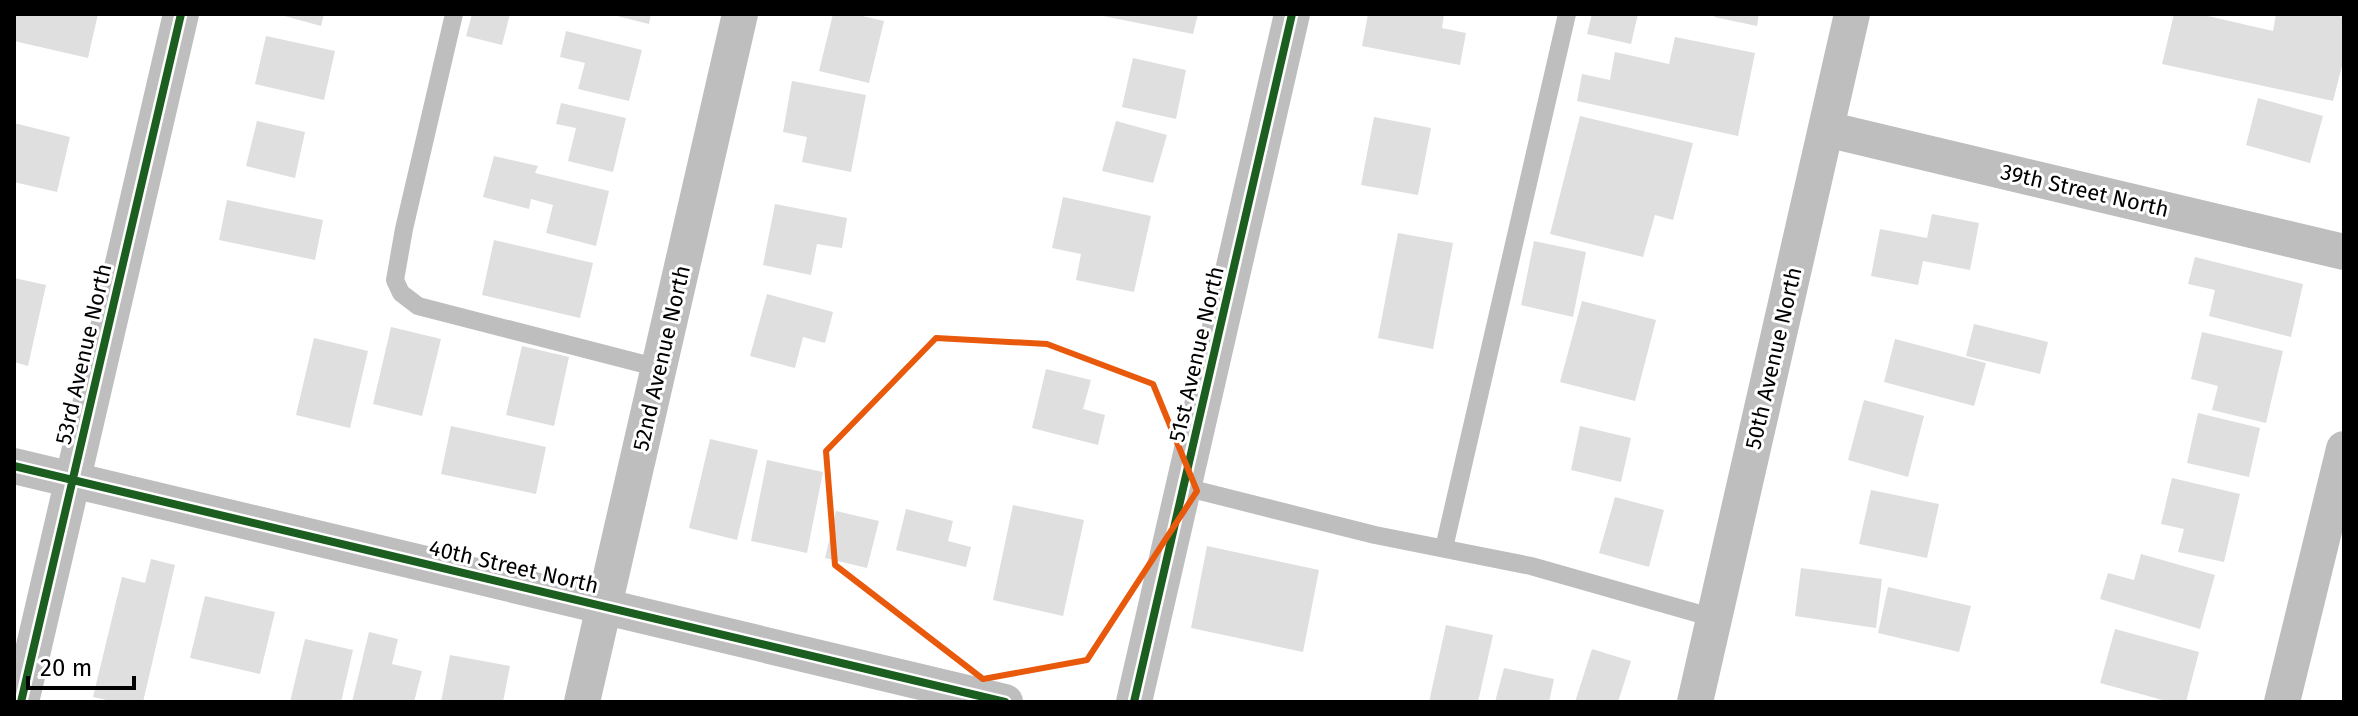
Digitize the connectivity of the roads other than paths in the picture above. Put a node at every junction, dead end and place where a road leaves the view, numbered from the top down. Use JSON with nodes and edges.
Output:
{"nodes":[{"id":1,"x":181,"y":14,"type":"edge"},
{"id":2,"x":454,"y":14,"type":"edge"},
{"id":3,"x":740,"y":14,"type":"edge"},
{"id":4,"x":1292,"y":14,"type":"edge"},
{"id":5,"x":1567,"y":14,"type":"edge"},
{"id":6,"x":1852,"y":14,"type":"edge"},
{"id":7,"x":1826,"y":129,"type":"junction"},
{"id":8,"x":2344,"y":252,"type":"edge"},
{"id":9,"x":659,"y":368,"type":"junction"},
{"id":10,"x":2344,"y":449,"type":"edge"},
{"id":11,"x":14,"y":466,"type":"edge"},
{"id":12,"x":72,"y":480,"type":"junction"},
{"id":13,"x":1184,"y":487,"type":"junction"},
{"id":14,"x":1444,"y":548,"type":"junction"},
{"id":15,"x":605,"y":605,"type":"junction"},
{"id":16,"x":1714,"y":618,"type":"junction"},
{"id":17,"x":21,"y":702,"type":"edge"},
{"id":18,"x":582,"y":702,"type":"edge"},
{"id":19,"x":1005,"y":702,"type":"edge"},
{"id":20,"x":1134,"y":702,"type":"edge"},
{"id":21,"x":1695,"y":702,"type":"edge"},
{"id":22,"x":2282,"y":702,"type":"edge"}],
"edges":[{"from":1,"to":12,"type":"street","name":"53rd Avenue North"},
{"from":2,"to":9,"type":"lane"},
{"from":3,"to":9,"type":"street","name":"52nd Avenue North"},
{"from":4,"to":13,"type":"street","name":"51st Avenue North"},
{"from":5,"to":14,"type":"lane"},
{"from":6,"to":7,"type":"street","name":"50th Avenue North"},
{"from":7,"to":8,"type":"street","name":"39th Street North"},
{"from":7,"to":16,"type":"street","name":"50th Avenue North"},
{"from":9,"to":15,"type":"street","name":"52nd Avenue North"},
{"from":10,"to":22,"type":"street"},
{"from":11,"to":12,"type":"street","name":"40th Street North"},
{"from":12,"to":15,"type":"street","name":"40th Street North"},
{"from":12,"to":17,"type":"street","name":"53rd Avenue North"},
{"from":13,"to":14,"type":"lane"},
{"from":13,"to":20,"type":"street","name":"51st Avenue North"},
{"from":14,"to":16,"type":"lane"},
{"from":15,"to":18,"type":"street","name":"52nd Avenue North"},
{"from":15,"to":19,"type":"street","name":"40th Street North"},
{"from":16,"to":21,"type":"street","name":"50th Avenue North"}]}
